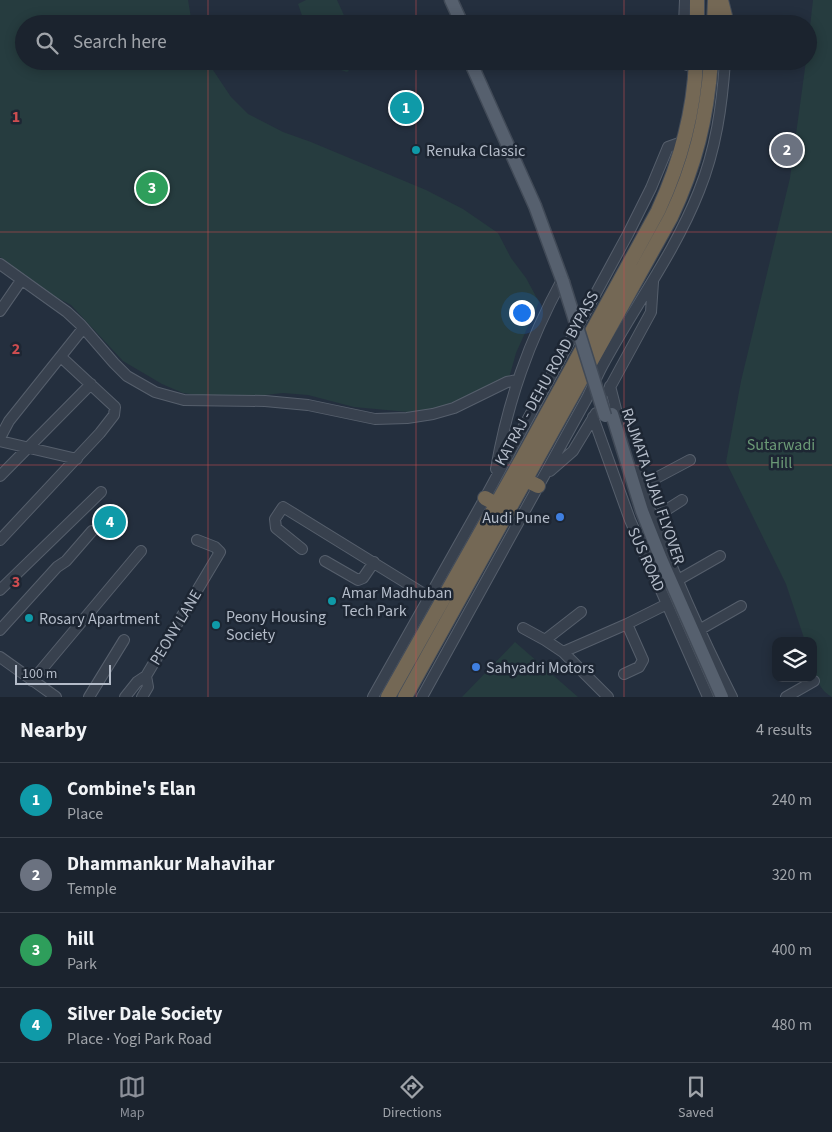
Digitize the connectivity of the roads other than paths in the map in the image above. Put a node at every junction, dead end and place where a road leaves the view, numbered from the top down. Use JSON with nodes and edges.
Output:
{"nodes":[{"id":1,"x":443,"y":0,"type":"edge"},
{"id":2,"x":451,"y":0,"type":"edge"},
{"id":3,"x":685,"y":0,"type":"edge"},
{"id":4,"x":697,"y":0,"type":"edge"},
{"id":5,"x":715,"y":0,"type":"edge"},
{"id":6,"x":721,"y":0,"type":"edge"},
{"id":7,"x":728,"y":0,"type":"edge"},
{"id":8,"x":449,"y":15,"type":"edge"},
{"id":9,"x":458,"y":15,"type":"edge"},
{"id":10,"x":684,"y":15,"type":"edge"},
{"id":11,"x":697,"y":15,"type":"edge"},
{"id":12,"x":714,"y":15,"type":"edge"},
{"id":13,"x":725,"y":15,"type":"edge"},
{"id":14,"x":728,"y":15,"type":"edge"},
{"id":15,"x":474,"y":70,"type":"edge"},
{"id":16,"x":482,"y":70,"type":"edge"},
{"id":17,"x":692,"y":70,"type":"edge"},
{"id":18,"x":711,"y":70,"type":"edge"},
{"id":19,"x":724,"y":70,"type":"edge"},
{"id":20,"x":684,"y":141,"type":"junction"},
{"id":21,"x":0,"y":264,"type":"edge"},
{"id":22,"x":0,"y":268,"type":"edge"},
{"id":23,"x":565,"y":281,"type":"junction"},
{"id":24,"x":653,"y":281,"type":"junction"},
{"id":25,"x":20,"y":282,"type":"junction"},
{"id":26,"x":0,"y":310,"type":"edge"},
{"id":27,"x":82,"y":331,"type":"junction"},
{"id":28,"x":60,"y":357,"type":"junction"},
{"id":29,"x":517,"y":380,"type":"junction"},
{"id":30,"x":91,"y":384,"type":"junction"},
{"id":31,"x":610,"y":386,"type":"junction"},
{"id":32,"x":342,"y":412,"type":"junction"},
{"id":33,"x":607,"y":417,"type":"junction"},
{"id":34,"x":0,"y":439,"type":"edge"},
{"id":35,"x":29,"y":447,"type":"junction"},
{"id":36,"x":76,"y":459,"type":"junction"},
{"id":37,"x":690,"y":460,"type":"dead end"},
{"id":38,"x":0,"y":476,"type":"edge"},
{"id":39,"x":495,"y":477,"type":"junction"},
{"id":40,"x":536,"y":481,"type":"junction"},
{"id":41,"x":641,"y":486,"type":"junction"},
{"id":42,"x":100,"y":492,"type":"dead end"},
{"id":43,"x":682,"y":500,"type":"dead end"},
{"id":44,"x":490,"y":501,"type":"junction"},
{"id":45,"x":652,"y":519,"type":"junction"},
{"id":46,"x":92,"y":531,"type":"dead end"},
{"id":47,"x":0,"y":540,"type":"edge"},
{"id":48,"x":197,"y":540,"type":"dead end"},
{"id":49,"x":302,"y":549,"type":"dead end"},
{"id":50,"x":141,"y":551,"type":"dead end"},
{"id":51,"x":720,"y":556,"type":"dead end"},
{"id":52,"x":325,"y":561,"type":"dead end"},
{"id":53,"x":374,"y":562,"type":"junction"},
{"id":54,"x":678,"y":580,"type":"junction"},
{"id":55,"x":0,"y":590,"type":"edge"},
{"id":56,"x":429,"y":597,"type":"junction"},
{"id":57,"x":667,"y":604,"type":"junction"},
{"id":58,"x":741,"y":606,"type":"dead end"},
{"id":59,"x":581,"y":612,"type":"dead end"},
{"id":60,"x":628,"y":624,"type":"junction"},
{"id":61,"x":523,"y":628,"type":"dead end"},
{"id":62,"x":0,"y":630,"type":"edge"},
{"id":63,"x":700,"y":630,"type":"junction"},
{"id":64,"x":124,"y":640,"type":"dead end"},
{"id":65,"x":545,"y":640,"type":"junction"},
{"id":66,"x":563,"y":652,"type":"junction"},
{"id":67,"x":0,"y":657,"type":"edge"},
{"id":68,"x":624,"y":674,"type":"dead end"},
{"id":69,"x":146,"y":676,"type":"junction"},
{"id":70,"x":32,"y":681,"type":"junction"},
{"id":71,"x":812,"y":682,"type":"edge"},
{"id":72,"x":56,"y":697,"type":"edge"},
{"id":73,"x":89,"y":697,"type":"edge"},
{"id":74,"x":125,"y":697,"type":"edge"},
{"id":75,"x":142,"y":697,"type":"edge"},
{"id":76,"x":373,"y":697,"type":"edge"},
{"id":77,"x":388,"y":697,"type":"edge"},
{"id":78,"x":405,"y":697,"type":"edge"},
{"id":79,"x":422,"y":697,"type":"edge"},
{"id":80,"x":608,"y":697,"type":"edge"},
{"id":81,"x":708,"y":697,"type":"edge"},
{"id":82,"x":715,"y":697,"type":"edge"},
{"id":83,"x":722,"y":697,"type":"edge"},
{"id":84,"x":732,"y":697,"type":"edge"},
{"id":85,"x":786,"y":697,"type":"edge"}],
"edges":[{"from":1,"to":8,"type":"main road"},
{"from":2,"to":9,"type":"main road"},
{"from":3,"to":10,"type":"street"},
{"from":4,"to":11,"type":"highway"},
{"from":5,"to":12,"type":"highway"},
{"from":6,"to":13,"type":"highway"},
{"from":7,"to":14,"type":"street"},
{"from":15,"to":23,"type":"main road"},
{"from":16,"to":23,"type":"main road"},
{"from":17,"to":20,"type":"highway","name":"KATRAJ - DEHU ROAD BYPASS"},
{"from":18,"to":40,"type":"highway","name":"KATRAJ - DEHU ROAD BYPASS"},
{"from":19,"to":24,"type":"street"},
{"from":20,"to":39,"type":"street"},
{"from":20,"to":44,"type":"highway","name":"KATRAJ - DEHU ROAD BYPASS"},
{"from":21,"to":32,"type":"street"},
{"from":22,"to":25,"type":"street"},
{"from":23,"to":29,"type":"street"},
{"from":23,"to":33,"type":"main road","name":"RAJMATA JIJAU FLYOVER","bridge":true},
{"from":24,"to":31,"type":"street"},
{"from":24,"to":40,"type":"street"},
{"from":25,"to":26,"type":"street"},
{"from":25,"to":27,"type":"street"},
{"from":27,"to":28,"type":"street"},
{"from":27,"to":32,"type":"street"},
{"from":28,"to":30,"type":"street"},
{"from":28,"to":34,"type":"street"},
{"from":29,"to":32,"type":"street"},
{"from":29,"to":39,"type":"street"},
{"from":30,"to":35,"type":"street"},
{"from":30,"to":36,"type":"street"},
{"from":31,"to":33,"type":"street"},
{"from":31,"to":33,"type":"street"},
{"from":33,"to":40,"type":"street"},
{"from":33,"to":41,"type":"street","name":"SUS ROAD"},
{"from":33,"to":57,"type":"street","name":"SUS ROAD"},
{"from":33,"to":82,"type":"main road","name":"RAJMATA JIJAU FLYOVER"},
{"from":33,"to":83,"type":"main road","name":"RAJMATA JIJAU FLYOVER"},
{"from":34,"to":35,"type":"street"},
{"from":35,"to":36,"type":"street"},
{"from":35,"to":38,"type":"street"},
{"from":36,"to":47,"type":"street"},
{"from":37,"to":41,"type":"street"},
{"from":39,"to":44,"type":"street"},
{"from":40,"to":78,"type":"highway","name":"KATRAJ - DEHU ROAD BYPASS"},
{"from":40,"to":79,"type":"street"},
{"from":41,"to":45,"type":"street","name":"SUS ROAD"},
{"from":42,"to":55,"type":"street"},
{"from":43,"to":45,"type":"street"},
{"from":44,"to":56,"type":"street"},
{"from":44,"to":77,"type":"highway","name":"KATRAJ - DEHU ROAD BYPASS"},
{"from":45,"to":54,"type":"street","name":"SUS ROAD"},
{"from":46,"to":62,"type":"street"},
{"from":48,"to":69,"type":"street","name":"PEONY LANE"},
{"from":49,"to":53,"type":"street"},
{"from":50,"to":70,"type":"street"},
{"from":51,"to":54,"type":"street"},
{"from":52,"to":53,"type":"street"},
{"from":53,"to":56,"type":"street"},
{"from":54,"to":63,"type":"street","name":"SUS ROAD"},
{"from":56,"to":76,"type":"street"},
{"from":57,"to":60,"type":"street"},
{"from":57,"to":81,"type":"street","name":"SUS ROAD"},
{"from":58,"to":63,"type":"street"},
{"from":59,"to":65,"type":"street"},
{"from":60,"to":66,"type":"street"},
{"from":60,"to":68,"type":"street"},
{"from":61,"to":65,"type":"street"},
{"from":63,"to":84,"type":"street","name":"SUS ROAD"},
{"from":64,"to":73,"type":"street"},
{"from":65,"to":66,"type":"street"},
{"from":66,"to":80,"type":"street"},
{"from":67,"to":70,"type":"street"},
{"from":69,"to":74,"type":"street","name":"PEONY LANE"},
{"from":69,"to":75,"type":"street"},
{"from":70,"to":72,"type":"street"},
{"from":71,"to":85,"type":"street"}]}
